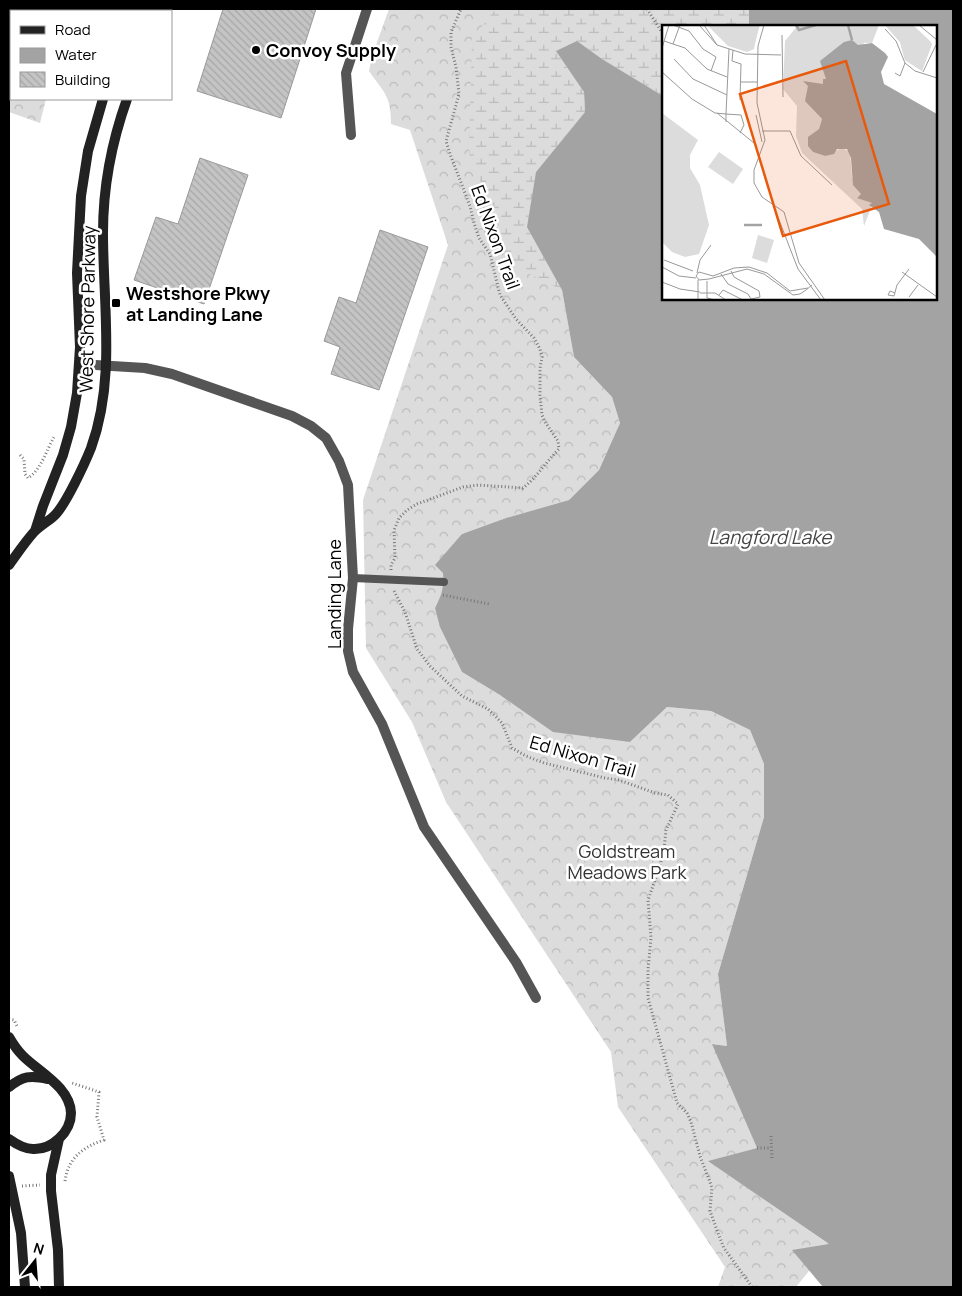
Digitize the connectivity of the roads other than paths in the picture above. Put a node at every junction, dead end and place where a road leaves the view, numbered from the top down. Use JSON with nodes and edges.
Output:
{"nodes":[{"id":1,"x":367,"y":9,"type":"edge"},
{"id":2,"x":103,"y":100,"type":"edge"},
{"id":3,"x":127,"y":100,"type":"edge"},
{"id":4,"x":350,"y":135,"type":"dead end"},
{"id":5,"x":79,"y":364,"type":"junction"},
{"id":6,"x":106,"y":366,"type":"junction"},
{"id":7,"x":35,"y":531,"type":"junction"},
{"id":8,"x":9,"y":565,"type":"edge"},
{"id":9,"x":353,"y":578,"type":"junction"},
{"id":10,"x":444,"y":582,"type":"dead end"},
{"id":11,"x":536,"y":998,"type":"dead end"},
{"id":12,"x":9,"y":1037,"type":"edge"},
{"id":13,"x":48,"y":1079,"type":"junction"},
{"id":14,"x":9,"y":1087,"type":"edge"},
{"id":15,"x":9,"y":1139,"type":"edge"},
{"id":16,"x":59,"y":1139,"type":"junction"},
{"id":17,"x":9,"y":1176,"type":"edge"},
{"id":18,"x":25,"y":1287,"type":"edge"},
{"id":19,"x":59,"y":1287,"type":"edge"}],
"edges":[{"from":1,"to":4,"type":"street"},
{"from":2,"to":5,"type":"main road","name":"West Shore Parkway"},
{"from":3,"to":6,"type":"main road","name":"West Shore Parkway"},
{"from":5,"to":6,"type":"street","name":"Landing Lane"},
{"from":5,"to":7,"type":"main road","name":"West Shore Parkway"},
{"from":6,"to":7,"type":"main road","name":"West Shore Parkway"},
{"from":6,"to":9,"type":"street","name":"Landing Lane"},
{"from":7,"to":8,"type":"main road","name":"West Shore Parkway"},
{"from":9,"to":10,"type":"lane"},
{"from":9,"to":11,"type":"street","name":"Landing Lane"},
{"from":12,"to":13,"type":"main road"},
{"from":13,"to":14,"type":"main road"},
{"from":13,"to":16,"type":"main road"},
{"from":15,"to":16,"type":"main road"},
{"from":16,"to":19,"type":"main road"},
{"from":17,"to":18,"type":"main road"}]}
